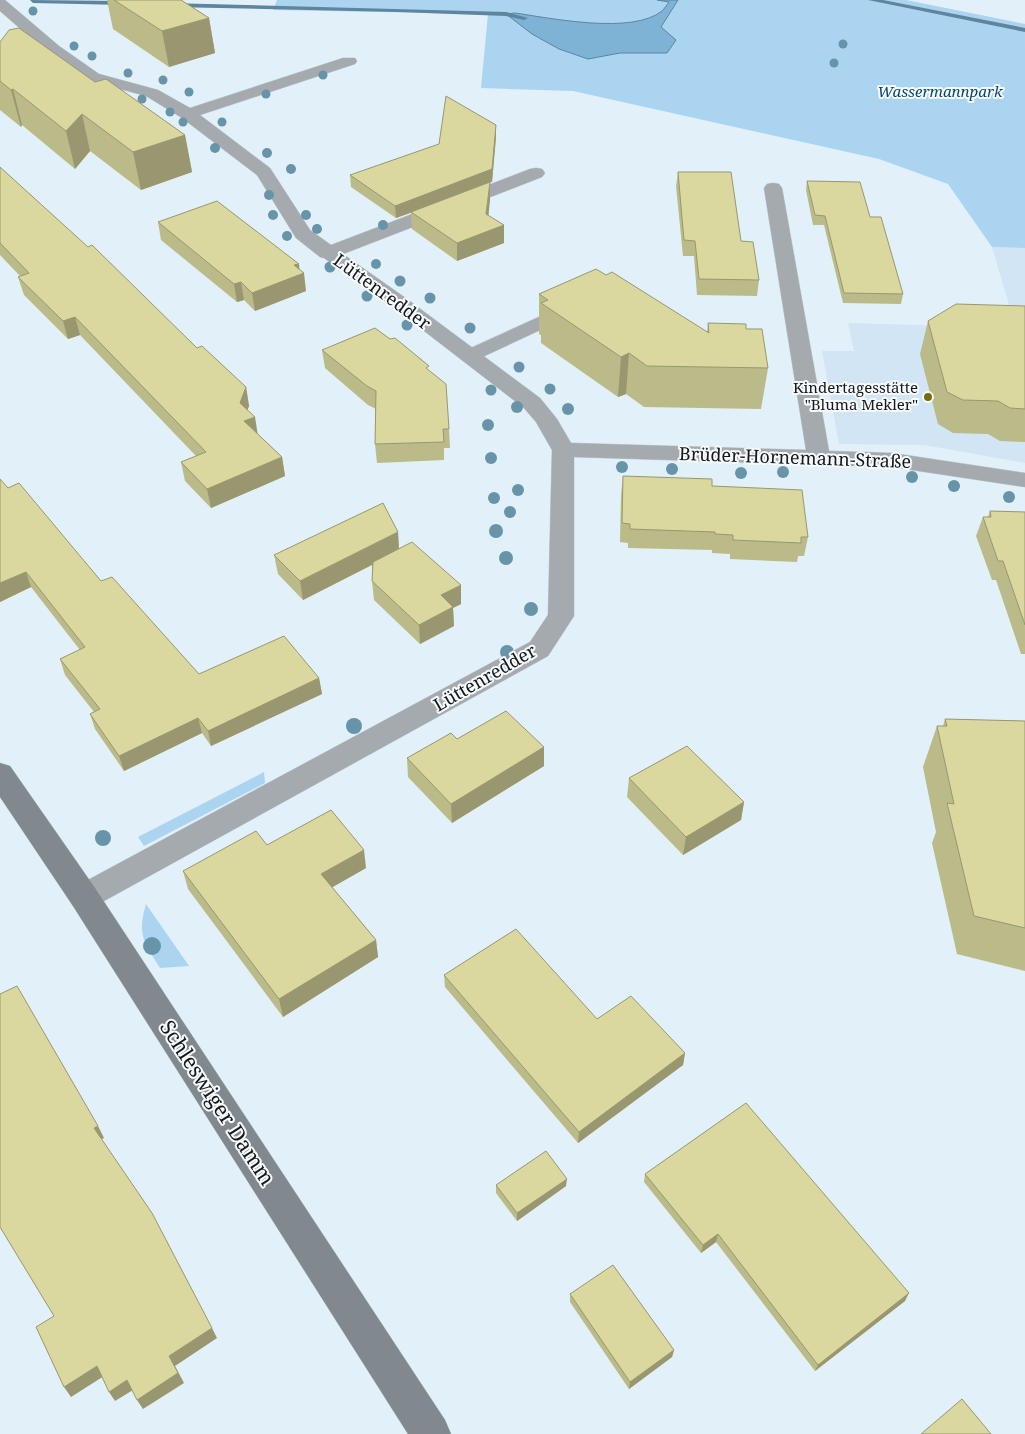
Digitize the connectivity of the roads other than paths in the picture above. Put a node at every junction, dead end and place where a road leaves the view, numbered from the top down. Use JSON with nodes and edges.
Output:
{"nodes":[{"id":1,"x":0,"y":3,"type":"edge"},
{"id":2,"x":348,"y":61,"type":"dead end"},
{"id":3,"x":188,"y":114,"type":"junction"},
{"id":4,"x":536,"y":173,"type":"dead end"},
{"id":5,"x":774,"y":188,"type":"dead end"},
{"id":6,"x":327,"y":253,"type":"junction"},
{"id":7,"x":595,"y":298,"type":"edge"},
{"id":8,"x":469,"y":356,"type":"junction"},
{"id":9,"x":563,"y":450,"type":"junction"},
{"id":10,"x":819,"y":456,"type":"junction"},
{"id":11,"x":1025,"y":480,"type":"edge"},
{"id":12,"x":0,"y":774,"type":"edge"},
{"id":13,"x":84,"y":897,"type":"junction"},
{"id":14,"x":431,"y":1434,"type":"edge"}],
"edges":[{"from":1,"to":3,"type":"street","name":"Lüttenredder"},
{"from":2,"to":3,"type":"street"},
{"from":3,"to":6,"type":"street","name":"Lüttenredder"},
{"from":4,"to":6,"type":"street","name":"Lüttenredder"},
{"from":5,"to":10,"type":"street"},
{"from":6,"to":8,"type":"street","name":"Lüttenredder"},
{"from":7,"to":8,"type":"street"},
{"from":8,"to":9,"type":"street","name":"Lüttenredder"},
{"from":9,"to":10,"type":"street","name":"Brüder-Hornemann-Straße"},
{"from":9,"to":13,"type":"street","name":"Lüttenredder"},
{"from":10,"to":11,"type":"street","name":"Brüder-Hornemann-Straße"},
{"from":12,"to":13,"type":"main road","name":"Schleswiger Damm"},
{"from":13,"to":14,"type":"main road","name":"Schleswiger Damm"}]}
